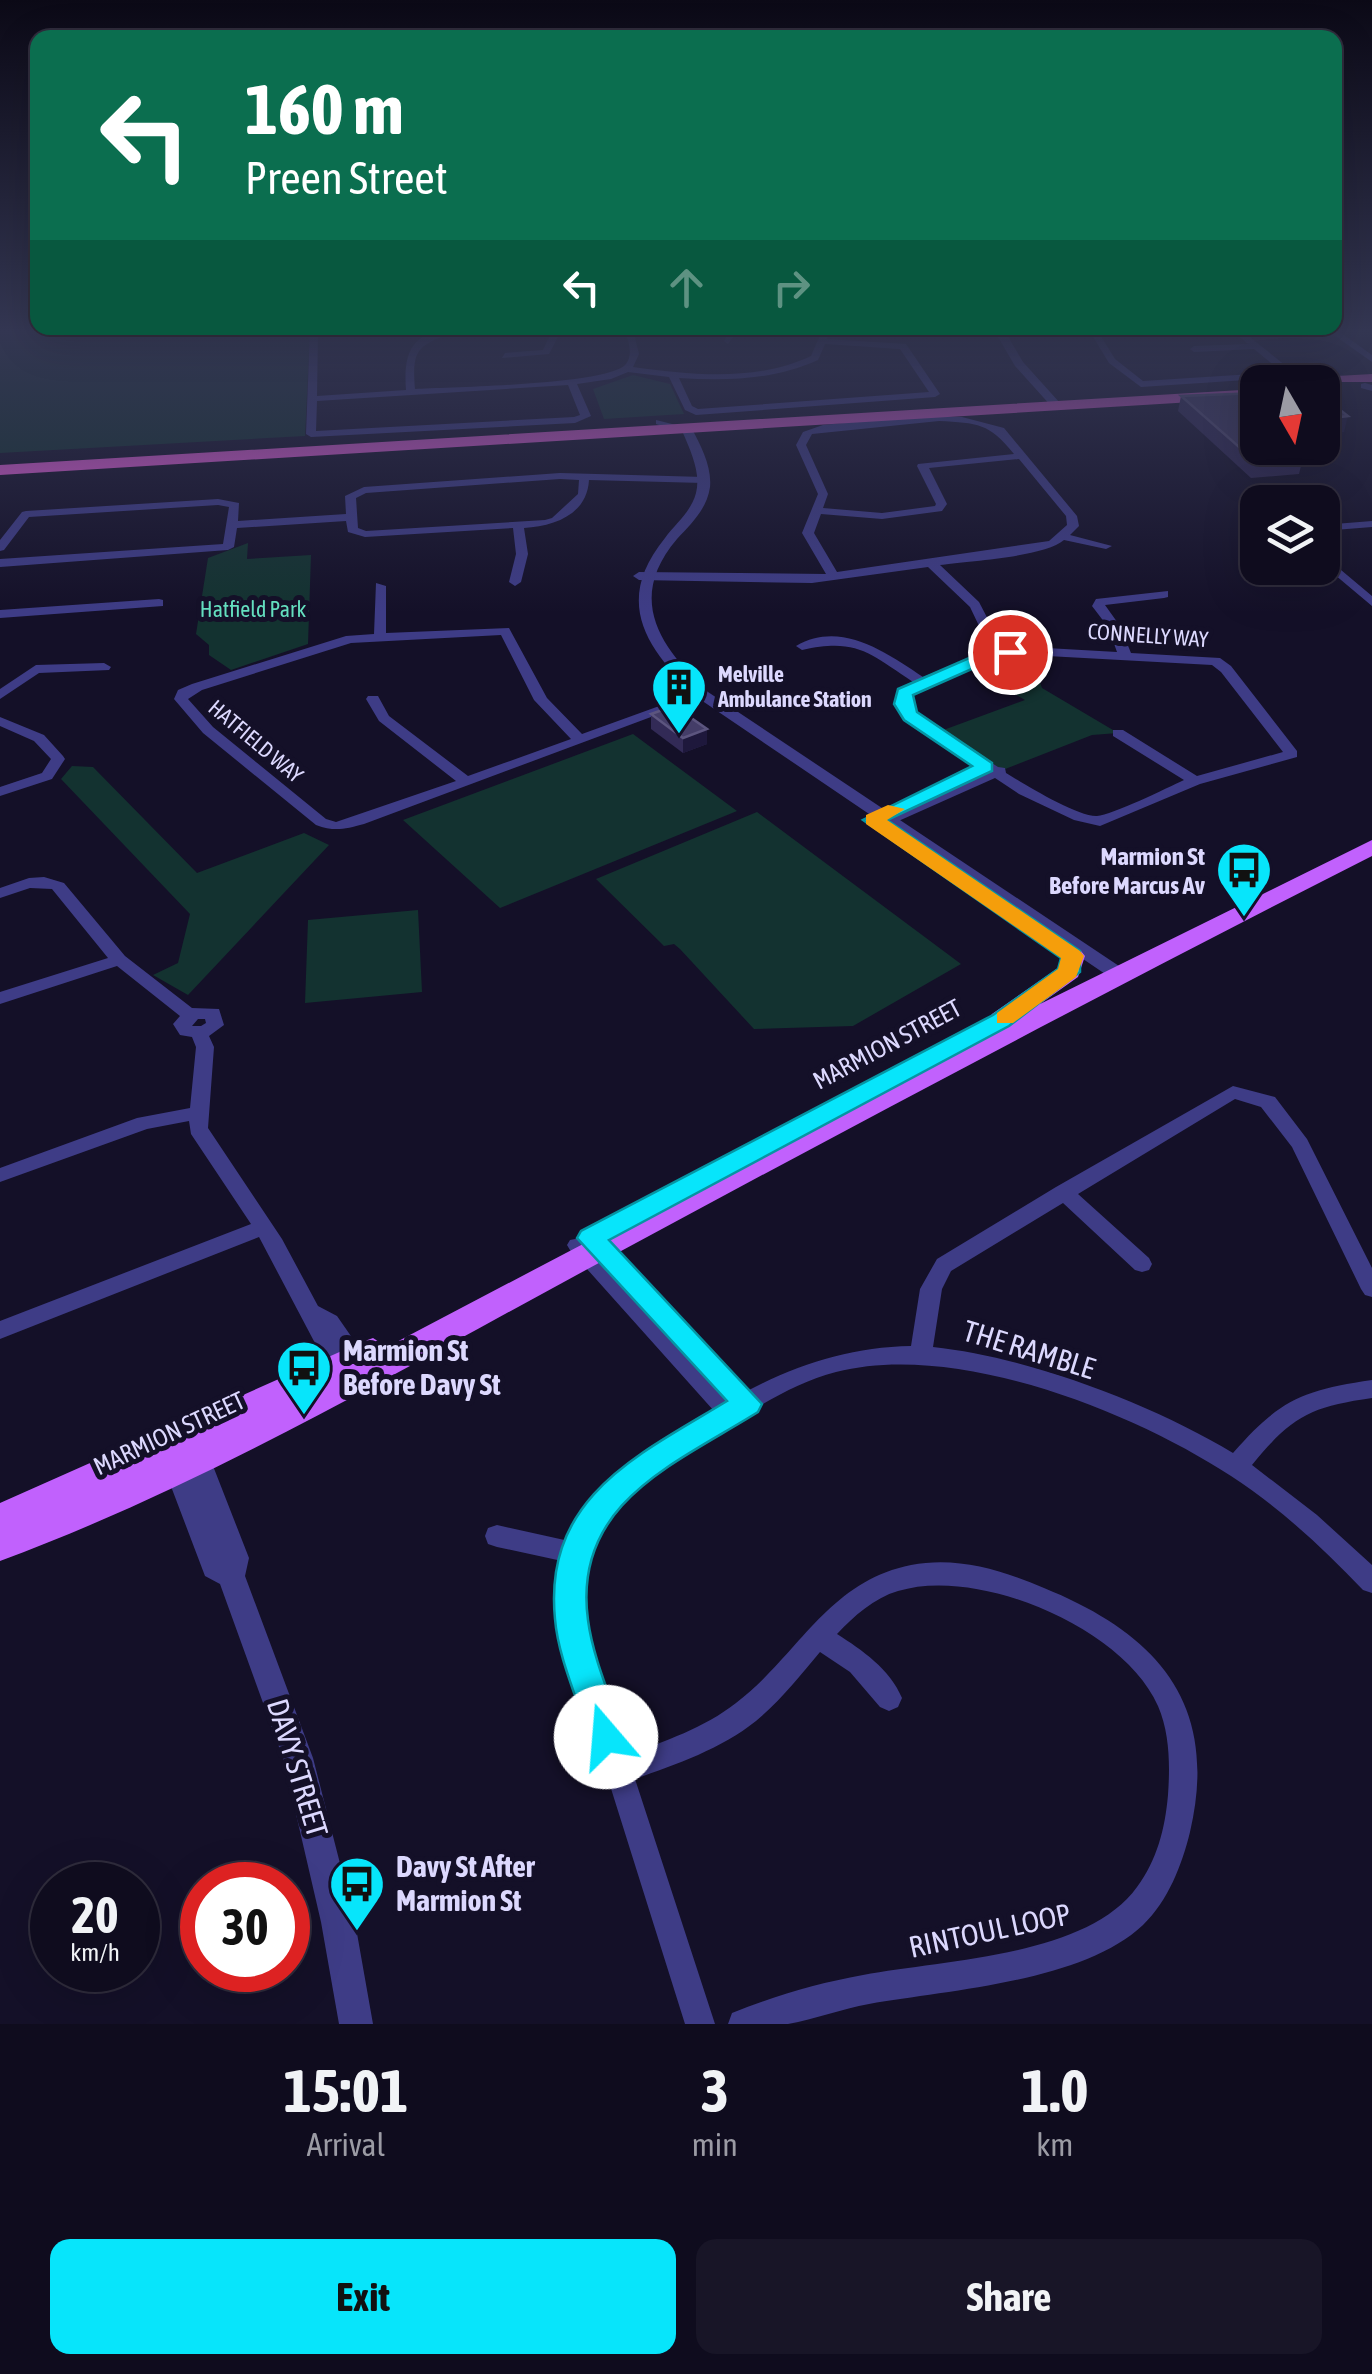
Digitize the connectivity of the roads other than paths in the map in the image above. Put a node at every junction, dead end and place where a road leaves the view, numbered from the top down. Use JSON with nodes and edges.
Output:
{"nodes":[{"id":1,"x":309,"y":424,"type":"edge"},
{"id":2,"x":483,"y":424,"type":"edge"},
{"id":3,"x":681,"y":424,"type":"edge"},
{"id":4,"x":783,"y":424,"type":"edge"},
{"id":5,"x":924,"y":424,"type":"edge"},
{"id":6,"x":986,"y":424,"type":"edge"},
{"id":7,"x":660,"y":426,"type":"junction"},
{"id":8,"x":689,"y":434,"type":"junction"},
{"id":9,"x":386,"y":439,"type":"junction"},
{"id":10,"x":478,"y":441,"type":"junction"},
{"id":11,"x":330,"y":446,"type":"junction"},
{"id":12,"x":1020,"y":456,"type":"junction"},
{"id":13,"x":0,"y":462,"type":"edge"},
{"id":14,"x":0,"y":470,"type":"edge"},
{"id":15,"x":700,"y":478,"type":"junction"},
{"id":16,"x":584,"y":479,"type":"junction"},
{"id":17,"x":820,"y":511,"type":"junction"},
{"id":18,"x":350,"y":517,"type":"junction"},
{"id":19,"x":1372,"y":524,"type":"edge"},
{"id":20,"x":234,"y":525,"type":"junction"},
{"id":21,"x":518,"y":526,"type":"junction"},
{"id":22,"x":1340,"y":527,"type":"edge"},
{"id":23,"x":1065,"y":537,"type":"junction"},
{"id":24,"x":1106,"y":546,"type":"dead end"},
{"id":25,"x":0,"y":548,"type":"edge"},
{"id":26,"x":0,"y":563,"type":"edge"},
{"id":27,"x":937,"y":563,"type":"junction"},
{"id":28,"x":1340,"y":573,"type":"edge"},
{"id":29,"x":644,"y":575,"type":"junction"},
{"id":30,"x":839,"y":575,"type":"junction"},
{"id":31,"x":515,"y":582,"type":"dead end"},
{"id":32,"x":380,"y":586,"type":"dead end"},
{"id":33,"x":1164,"y":594,"type":"dead end"},
{"id":34,"x":1372,"y":602,"type":"edge"},
{"id":35,"x":159,"y":603,"type":"dead end"},
{"id":36,"x":0,"y":614,"type":"edge"},
{"id":37,"x":380,"y":635,"type":"junction"},
{"id":38,"x":802,"y":646,"type":"dead end"},
{"id":39,"x":1004,"y":653,"type":"junction"},
{"id":40,"x":1125,"y":655,"type":"junction"},
{"id":41,"x":104,"y":667,"type":"dead end"},
{"id":42,"x":922,"y":682,"type":"junction"},
{"id":43,"x":0,"y":695,"type":"edge"},
{"id":44,"x":374,"y":699,"type":"dead end"},
{"id":45,"x":702,"y":699,"type":"junction"},
{"id":46,"x":0,"y":720,"type":"edge"},
{"id":47,"x":1118,"y":734,"type":"dead end"},
{"id":48,"x":580,"y":740,"type":"junction"},
{"id":49,"x":995,"y":768,"type":"junction"},
{"id":50,"x":465,"y":781,"type":"junction"},
{"id":51,"x":1195,"y":781,"type":"junction"},
{"id":52,"x":0,"y":792,"type":"edge"},
{"id":53,"x":880,"y":820,"type":"junction"},
{"id":54,"x":1372,"y":836,"type":"edge"},
{"id":55,"x":1372,"y":847,"type":"edge"},
{"id":56,"x":0,"y":893,"type":"edge"},
{"id":57,"x":119,"y":960,"type":"junction"},
{"id":58,"x":1101,"y":970,"type":"junction"},
{"id":59,"x":0,"y":998,"type":"edge"},
{"id":60,"x":197,"y":1114,"type":"junction"},
{"id":61,"x":0,"y":1175,"type":"edge"},
{"id":62,"x":1063,"y":1192,"type":"junction"},
{"id":63,"x":263,"y":1227,"type":"junction"},
{"id":64,"x":589,"y":1247,"type":"junction"},
{"id":65,"x":1142,"y":1264,"type":"dead end"},
{"id":66,"x":1372,"y":1289,"type":"edge"},
{"id":67,"x":0,"y":1330,"type":"edge"},
{"id":68,"x":921,"y":1355,"type":"junction"},
{"id":69,"x":352,"y":1372,"type":"junction"},
{"id":70,"x":1372,"y":1389,"type":"edge"},
{"id":71,"x":739,"y":1409,"type":"junction"},
{"id":72,"x":183,"y":1452,"type":"junction"},
{"id":73,"x":1236,"y":1467,"type":"junction"},
{"id":74,"x":0,"y":1519,"type":"edge"},
{"id":75,"x":497,"y":1536,"type":"dead end"},
{"id":76,"x":0,"y":1545,"type":"edge"},
{"id":77,"x":574,"y":1553,"type":"junction"},
{"id":78,"x":1372,"y":1582,"type":"edge"},
{"id":79,"x":820,"y":1638,"type":"junction"},
{"id":80,"x":889,"y":1698,"type":"dead end"},
{"id":81,"x":618,"y":1772,"type":"junction"},
{"id":82,"x":356,"y":2024,"type":"edge"},
{"id":83,"x":700,"y":2024,"type":"edge"},
{"id":84,"x":744,"y":2024,"type":"edge"}],
"edges":[{"from":1,"to":2,"type":"street"},
{"from":3,"to":7,"type":"highway"},
{"from":4,"to":8,"type":"highway"},
{"from":5,"to":17,"type":"street"},
{"from":6,"to":12,"type":"street"},
{"from":7,"to":8,"type":"highway"},
{"from":7,"to":9,"type":"highway"},
{"from":7,"to":10,"type":"highway"},
{"from":7,"to":15,"type":"street"},
{"from":8,"to":15,"type":"street"},
{"from":9,"to":10,"type":"highway"},
{"from":9,"to":11,"type":"highway"},
{"from":10,"to":11,"type":"highway"},
{"from":11,"to":13,"type":"highway"},
{"from":11,"to":14,"type":"highway"},
{"from":12,"to":17,"type":"street"},
{"from":12,"to":23,"type":"street"},
{"from":15,"to":16,"type":"street"},
{"from":15,"to":29,"type":"street"},
{"from":16,"to":18,"type":"street"},
{"from":16,"to":21,"type":"street"},
{"from":17,"to":30,"type":"street"},
{"from":18,"to":20,"type":"street"},
{"from":18,"to":21,"type":"street"},
{"from":19,"to":22,"type":"street"},
{"from":20,"to":25,"type":"street"},
{"from":20,"to":26,"type":"street"},
{"from":21,"to":31,"type":"street"},
{"from":23,"to":24,"type":"street"},
{"from":23,"to":27,"type":"street"},
{"from":27,"to":30,"type":"street"},
{"from":27,"to":39,"type":"street"},
{"from":28,"to":34,"type":"street"},
{"from":29,"to":30,"type":"street"},
{"from":29,"to":45,"type":"street"},
{"from":32,"to":37,"type":"street"},
{"from":33,"to":40,"type":"street"},
{"from":35,"to":36,"type":"street"},
{"from":37,"to":48,"type":"street","name":"HATFIELD WAY"},
{"from":37,"to":50,"type":"street","name":"HATFIELD WAY"},
{"from":38,"to":42,"type":"street"},
{"from":39,"to":40,"type":"street","name":"CONNELLY WAY"},
{"from":39,"to":42,"type":"street","name":"CONNELLY WAY"},
{"from":40,"to":51,"type":"street","name":"CONNELLY WAY"},
{"from":41,"to":43,"type":"street"},
{"from":42,"to":49,"type":"street","name":"CONNELLY WAY"},
{"from":44,"to":50,"type":"street"},
{"from":45,"to":48,"type":"street","name":"HATFIELD WAY"},
{"from":45,"to":53,"type":"street"},
{"from":46,"to":52,"type":"street"},
{"from":47,"to":51,"type":"street"},
{"from":48,"to":50,"type":"street","name":"HATFIELD WAY"},
{"from":49,"to":51,"type":"street","name":"CONNELLY WAY"},
{"from":49,"to":53,"type":"street"},
{"from":53,"to":58,"type":"street"},
{"from":53,"to":58,"type":"street"},
{"from":54,"to":58,"type":"main road","name":"MARMION STREET"},
{"from":55,"to":58,"type":"main road","name":"MARMION STREET"},
{"from":56,"to":57,"type":"street"},
{"from":57,"to":59,"type":"street"},
{"from":57,"to":60,"type":"street"},
{"from":58,"to":64,"type":"main road","name":"MARMION STREET"},
{"from":58,"to":64,"type":"main road","name":"MARMION STREET"},
{"from":60,"to":61,"type":"street"},
{"from":60,"to":63,"type":"street"},
{"from":62,"to":65,"type":"street"},
{"from":62,"to":66,"type":"street"},
{"from":62,"to":68,"type":"street"},
{"from":63,"to":67,"type":"street"},
{"from":63,"to":69,"type":"street"},
{"from":64,"to":69,"type":"main road","name":"MARMION STREET"},
{"from":64,"to":71,"type":"street"},
{"from":68,"to":71,"type":"street","name":"THE RAMBLE"},
{"from":68,"to":73,"type":"street","name":"THE RAMBLE"},
{"from":69,"to":72,"type":"main road","name":"MARMION STREET"},
{"from":70,"to":73,"type":"street"},
{"from":71,"to":77,"type":"street","name":"THE RAMBLE"},
{"from":72,"to":74,"type":"main road","name":"MARMION STREET"},
{"from":72,"to":76,"type":"main road","name":"MARMION STREET"},
{"from":72,"to":82,"type":"street","name":"DAVY STREET"},
{"from":73,"to":78,"type":"street","name":"THE RAMBLE"},
{"from":75,"to":77,"type":"street"},
{"from":77,"to":81,"type":"street","name":"THE RAMBLE"},
{"from":79,"to":80,"type":"street"},
{"from":79,"to":81,"type":"street","name":"RINTOUL LOOP"},
{"from":79,"to":84,"type":"street","name":"RINTOUL LOOP"},
{"from":81,"to":83,"type":"street","name":"THE RAMBLE"}]}
